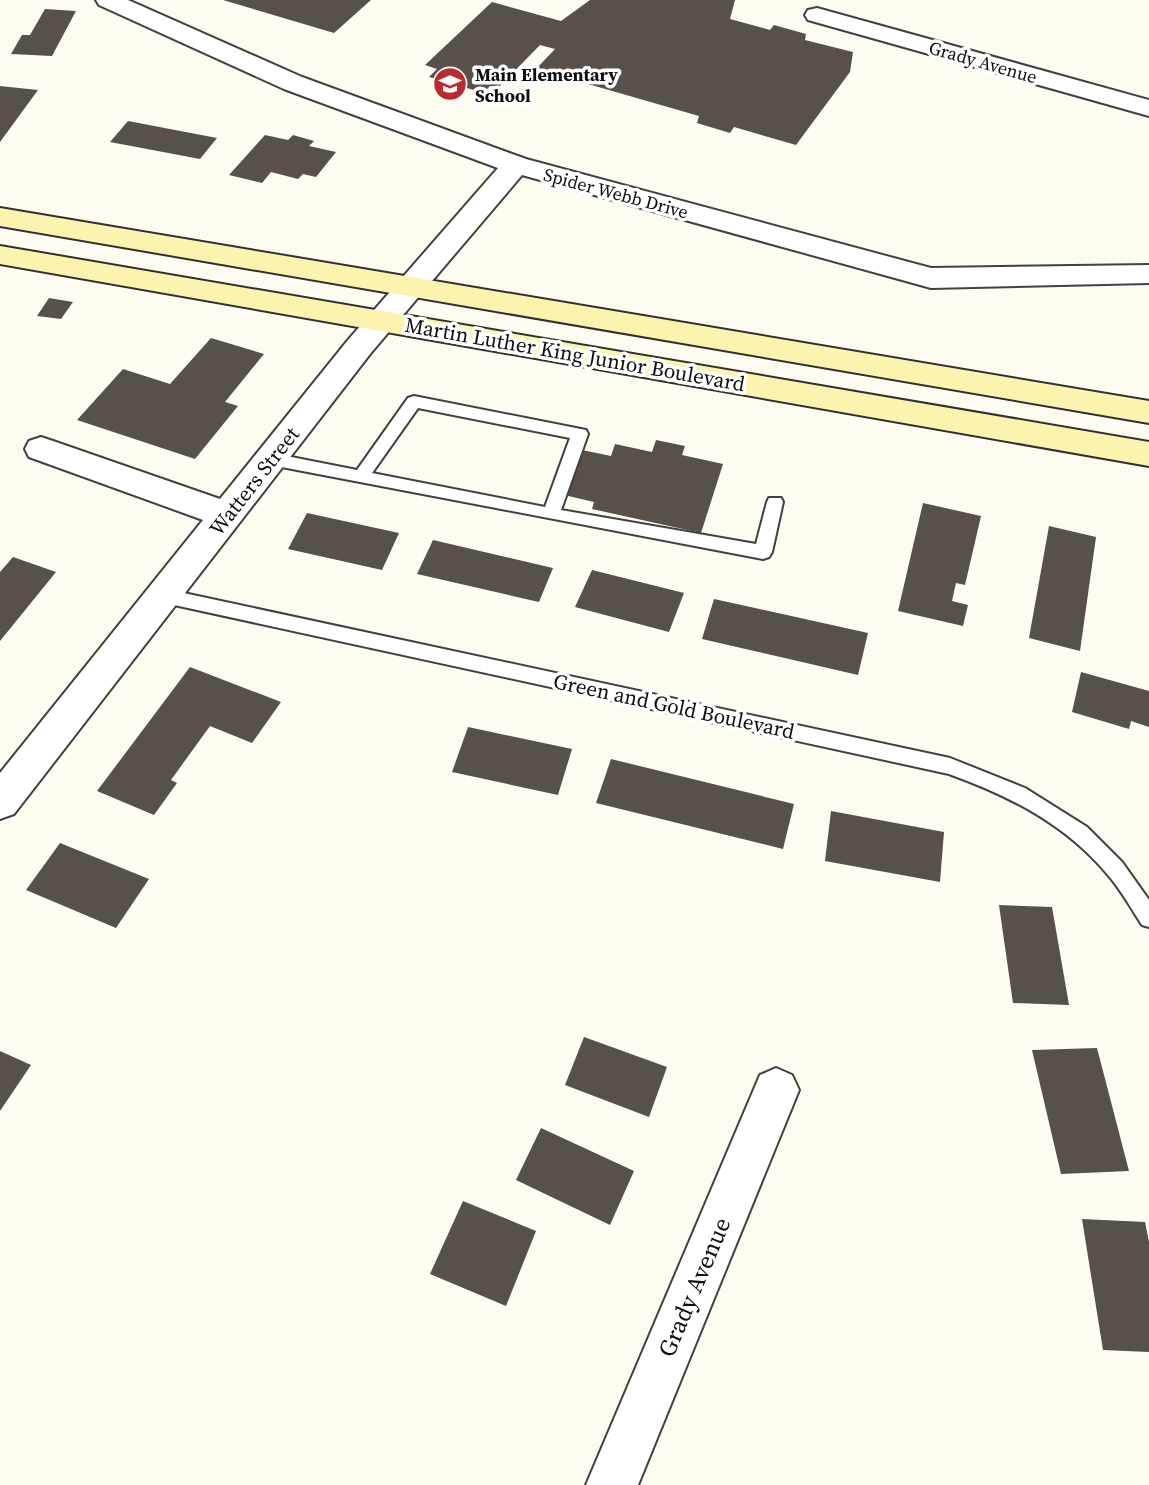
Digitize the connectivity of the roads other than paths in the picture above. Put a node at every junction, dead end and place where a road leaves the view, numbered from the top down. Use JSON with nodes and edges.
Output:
{"nodes":[{"id":1,"x":108,"y":0,"type":"edge"},
{"id":2,"x":817,"y":15,"type":"dead end"},
{"id":3,"x":1149,"y":108,"type":"edge"},
{"id":4,"x":516,"y":165,"type":"junction"},
{"id":5,"x":0,"y":218,"type":"edge"},
{"id":6,"x":0,"y":254,"type":"edge"},
{"id":7,"x":1149,"y":274,"type":"edge"},
{"id":8,"x":412,"y":287,"type":"junction"},
{"id":9,"x":381,"y":321,"type":"junction"},
{"id":10,"x":1149,"y":412,"type":"edge"},
{"id":11,"x":41,"y":449,"type":"dead end"},
{"id":12,"x":1149,"y":454,"type":"edge"},
{"id":13,"x":271,"y":459,"type":"junction"},
{"id":14,"x":361,"y":476,"type":"junction"},
{"id":15,"x":775,"y":502,"type":"dead end"},
{"id":16,"x":551,"y":514,"type":"junction"},
{"id":17,"x":226,"y":515,"type":"junction"},
{"id":18,"x":165,"y":596,"type":"junction"},
{"id":19,"x":0,"y":802,"type":"edge"},
{"id":20,"x":1145,"y":906,"type":"edge"},
{"id":21,"x":776,"y":1090,"type":"dead end"},
{"id":22,"x":612,"y":1485,"type":"edge"}],
"edges":[{"from":1,"to":4,"type":"street","name":"Spider Webb Drive"},
{"from":2,"to":3,"type":"street","name":"Grady Avenue"},
{"from":4,"to":7,"type":"street","name":"Spider Webb Drive"},
{"from":4,"to":8,"type":"street","name":"Watters Street"},
{"from":5,"to":8,"type":"main road","name":"Martin Luther King Junior Boulevard"},
{"from":6,"to":9,"type":"main road","name":"Martin Luther King Junior Boulevard"},
{"from":8,"to":9,"type":"street","name":"Watters Street"},
{"from":8,"to":10,"type":"main road","name":"Martin Luther King Junior Boulevard"},
{"from":9,"to":12,"type":"main road","name":"Martin Luther King Junior Boulevard"},
{"from":9,"to":13,"type":"street","name":"Watters Street"},
{"from":11,"to":17,"type":"street"},
{"from":13,"to":14,"type":"lane"},
{"from":13,"to":17,"type":"street","name":"Watters Street"},
{"from":14,"to":16,"type":"lane"},
{"from":14,"to":16,"type":"lane"},
{"from":15,"to":16,"type":"lane"},
{"from":17,"to":18,"type":"street","name":"Watters Street"},
{"from":18,"to":19,"type":"street","name":"Watters Street"},
{"from":18,"to":20,"type":"lane","name":"Green and Gold Boulevard"},
{"from":21,"to":22,"type":"street","name":"Grady Avenue"}]}
